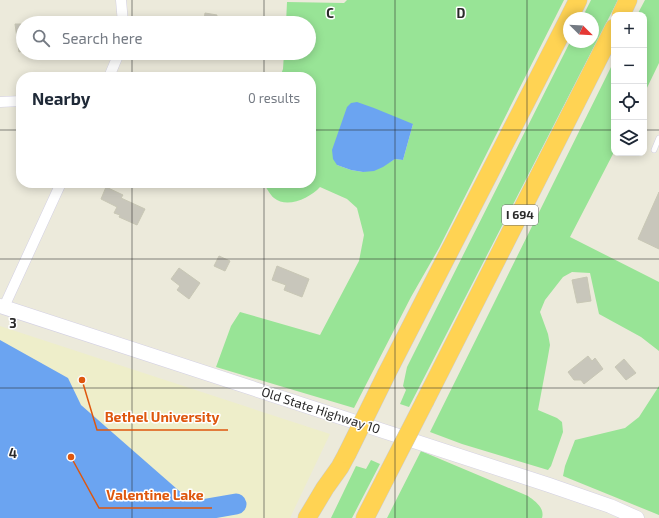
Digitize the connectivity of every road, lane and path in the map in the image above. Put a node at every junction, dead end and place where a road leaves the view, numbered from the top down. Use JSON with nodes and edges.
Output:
{"nodes":[{"id":1,"x":121,"y":0,"type":"edge"},
{"id":2,"x":578,"y":0,"type":"edge"},
{"id":3,"x":628,"y":0,"type":"edge"},
{"id":4,"x":572,"y":12,"type":"edge"},
{"id":5,"x":622,"y":12,"type":"edge"},
{"id":6,"x":122,"y":16,"type":"edge"},
{"id":7,"x":563,"y":30,"type":"edge"},
{"id":8,"x":611,"y":34,"type":"edge"},
{"id":9,"x":116,"y":60,"type":"edge"},
{"id":10,"x":111,"y":72,"type":"edge"},
{"id":11,"x":0,"y":102,"type":"edge"},
{"id":12,"x":16,"y":102,"type":"edge"},
{"id":13,"x":659,"y":138,"type":"edge"},
{"id":14,"x":654,"y":150,"type":"dead end"},
{"id":15,"x":59,"y":188,"type":"edge"},
{"id":16,"x":2,"y":307,"type":"edge"},
{"id":17,"x":343,"y":460,"type":"junction"},
{"id":18,"x":307,"y":518,"type":"edge"},
{"id":19,"x":319,"y":518,"type":"edge"},
{"id":20,"x":365,"y":518,"type":"edge"},
{"id":21,"x":637,"y":518,"type":"edge"}],
"edges":[{"from":1,"to":6,"type":"street"},
{"from":2,"to":4,"type":"highway"},
{"from":3,"to":5,"type":"highway"},
{"from":7,"to":17,"type":"highway","bridge":true},
{"from":8,"to":20,"type":"highway","number":"I 694","bridge":true},
{"from":9,"to":10,"type":"street"},
{"from":11,"to":12,"type":"street"},
{"from":13,"to":14,"type":"lane"},
{"from":15,"to":16,"type":"street"},
{"from":16,"to":21,"type":"street","name":"Old State Highway 10"},
{"from":17,"to":18,"type":"highway"},
{"from":17,"to":19,"type":"highway"}]}
